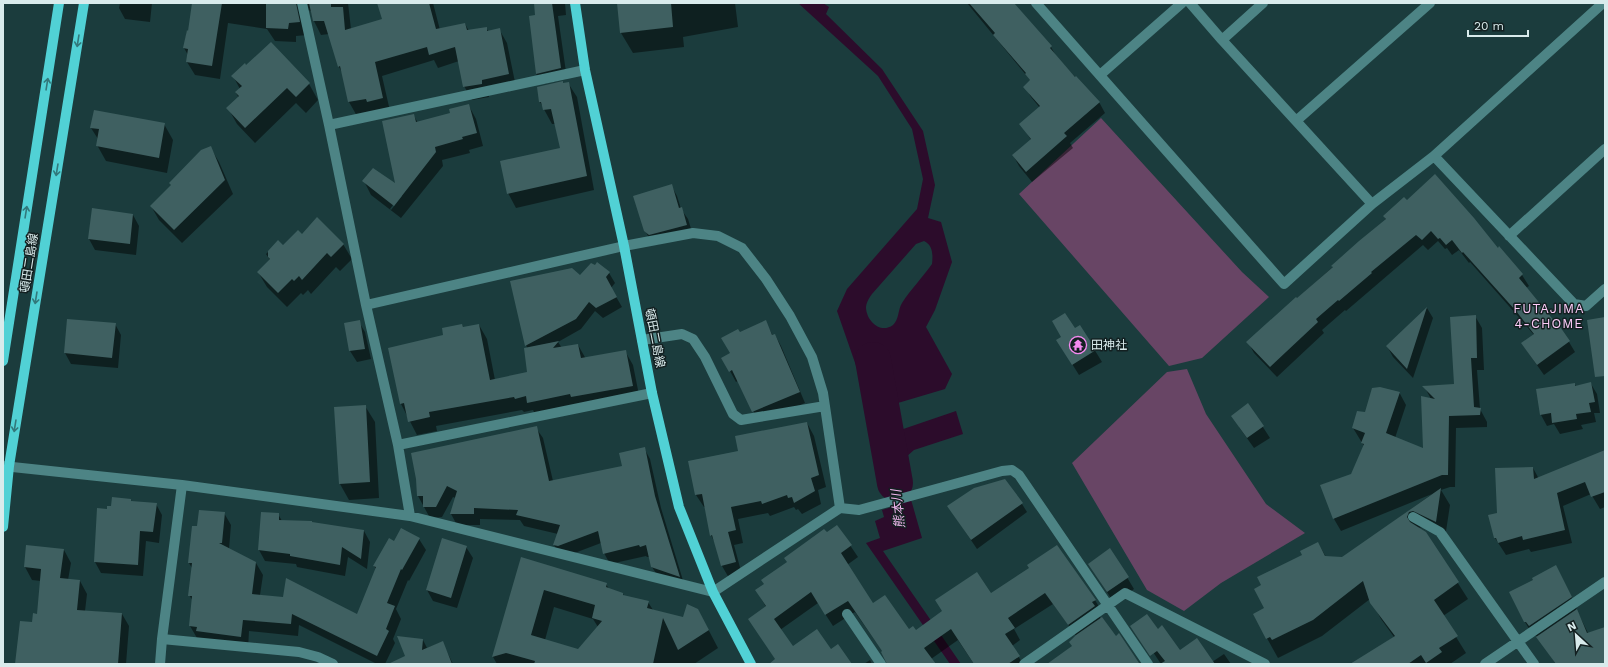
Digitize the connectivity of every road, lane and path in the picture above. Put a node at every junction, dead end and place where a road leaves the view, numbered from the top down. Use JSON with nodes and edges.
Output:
{"nodes":[{"id":1,"x":59,"y":3,"type":"edge"},
{"id":2,"x":84,"y":3,"type":"edge"},
{"id":3,"x":302,"y":3,"type":"edge"},
{"id":4,"x":575,"y":3,"type":"edge"},
{"id":5,"x":1036,"y":3,"type":"edge"},
{"id":6,"x":1182,"y":3,"type":"edge"},
{"id":7,"x":1190,"y":3,"type":"edge"},
{"id":8,"x":1263,"y":3,"type":"edge"},
{"id":9,"x":1430,"y":3,"type":"edge"},
{"id":10,"x":1603,"y":3,"type":"edge"},
{"id":11,"x":1222,"y":40,"type":"junction"},
{"id":12,"x":585,"y":70,"type":"junction"},
{"id":13,"x":1100,"y":75,"type":"junction"},
{"id":14,"x":1296,"y":121,"type":"junction"},
{"id":15,"x":330,"y":125,"type":"junction"},
{"id":16,"x":1605,"y":149,"type":"edge"},
{"id":17,"x":1434,"y":156,"type":"junction"},
{"id":18,"x":1372,"y":204,"type":"junction"},
{"id":19,"x":1509,"y":236,"type":"junction"},
{"id":20,"x":624,"y":246,"type":"junction"},
{"id":21,"x":1605,"y":289,"type":"edge"},
{"id":22,"x":366,"y":305,"type":"junction"},
{"id":23,"x":642,"y":340,"type":"junction"},
{"id":24,"x":3,"y":362,"type":"edge"},
{"id":25,"x":652,"y":393,"type":"junction"},
{"id":26,"x":825,"y":406,"type":"junction"},
{"id":27,"x":398,"y":445,"type":"junction"},
{"id":28,"x":6,"y":466,"type":"edge"},
{"id":29,"x":182,"y":484,"type":"junction"},
{"id":30,"x":840,"y":508,"type":"junction"},
{"id":31,"x":410,"y":516,"type":"junction"},
{"id":32,"x":1413,"y":517,"type":"dead end"},
{"id":33,"x":3,"y":528,"type":"edge"},
{"id":34,"x":1605,"y":582,"type":"edge"},
{"id":35,"x":713,"y":592,"type":"junction"},
{"id":36,"x":1107,"y":606,"type":"junction"},
{"id":37,"x":846,"y":614,"type":"dead end"},
{"id":38,"x":162,"y":639,"type":"junction"},
{"id":39,"x":1518,"y":642,"type":"junction"},
{"id":40,"x":160,"y":664,"type":"edge"},
{"id":41,"x":333,"y":664,"type":"edge"},
{"id":42,"x":750,"y":664,"type":"edge"},
{"id":43,"x":881,"y":664,"type":"edge"},
{"id":44,"x":1024,"y":664,"type":"edge"},
{"id":45,"x":1148,"y":664,"type":"edge"},
{"id":46,"x":1265,"y":664,"type":"edge"},
{"id":47,"x":1486,"y":664,"type":"edge"},
{"id":48,"x":1534,"y":664,"type":"edge"}],
"edges":[{"from":24,"to":1,"type":"main road","name":"頓田二島線","one_way":true},
{"from":2,"to":28,"type":"main road","name":"頓田二島線","one_way":true},
{"from":3,"to":15,"type":"street"},
{"from":4,"to":12,"type":"main road","name":"頓田二島線"},
{"from":5,"to":13,"type":"street"},
{"from":6,"to":13,"type":"street"},
{"from":7,"to":11,"type":"street"},
{"from":8,"to":11,"type":"street"},
{"from":9,"to":14,"type":"street"},
{"from":10,"to":17,"type":"street"},
{"from":11,"to":14,"type":"street"},
{"from":12,"to":15,"type":"street"},
{"from":12,"to":20,"type":"main road","name":"頓田二島線"},
{"from":13,"to":18,"type":"street"},
{"from":14,"to":18,"type":"street"},
{"from":15,"to":22,"type":"street"},
{"from":16,"to":19,"type":"street"},
{"from":17,"to":18,"type":"street"},
{"from":17,"to":19,"type":"street"},
{"from":19,"to":21,"type":"street"},
{"from":20,"to":22,"type":"street"},
{"from":20,"to":23,"type":"main road","name":"頓田二島線"},
{"from":20,"to":26,"type":"street"},
{"from":22,"to":27,"type":"street"},
{"from":23,"to":25,"type":"main road","name":"頓田二島線"},
{"from":23,"to":26,"type":"street"},
{"from":25,"to":27,"type":"street"},
{"from":25,"to":35,"type":"main road","name":"頓田二島線"},
{"from":26,"to":30,"type":"street"},
{"from":27,"to":31,"type":"street"},
{"from":28,"to":29,"type":"street"},
{"from":28,"to":33,"type":"main road","name":"頓田二島線"},
{"from":29,"to":31,"type":"street"},
{"from":29,"to":38,"type":"street"},
{"from":30,"to":35,"type":"street"},
{"from":30,"to":36,"type":"street"},
{"from":31,"to":35,"type":"street"},
{"from":32,"to":39,"type":"street"},
{"from":34,"to":39,"type":"street"},
{"from":35,"to":42,"type":"main road","name":"頓田二島線"},
{"from":36,"to":44,"type":"street"},
{"from":36,"to":45,"type":"street"},
{"from":36,"to":46,"type":"street"},
{"from":37,"to":43,"type":"street"},
{"from":38,"to":40,"type":"street"},
{"from":38,"to":41,"type":"street"},
{"from":39,"to":47,"type":"street"},
{"from":39,"to":48,"type":"street"}]}
